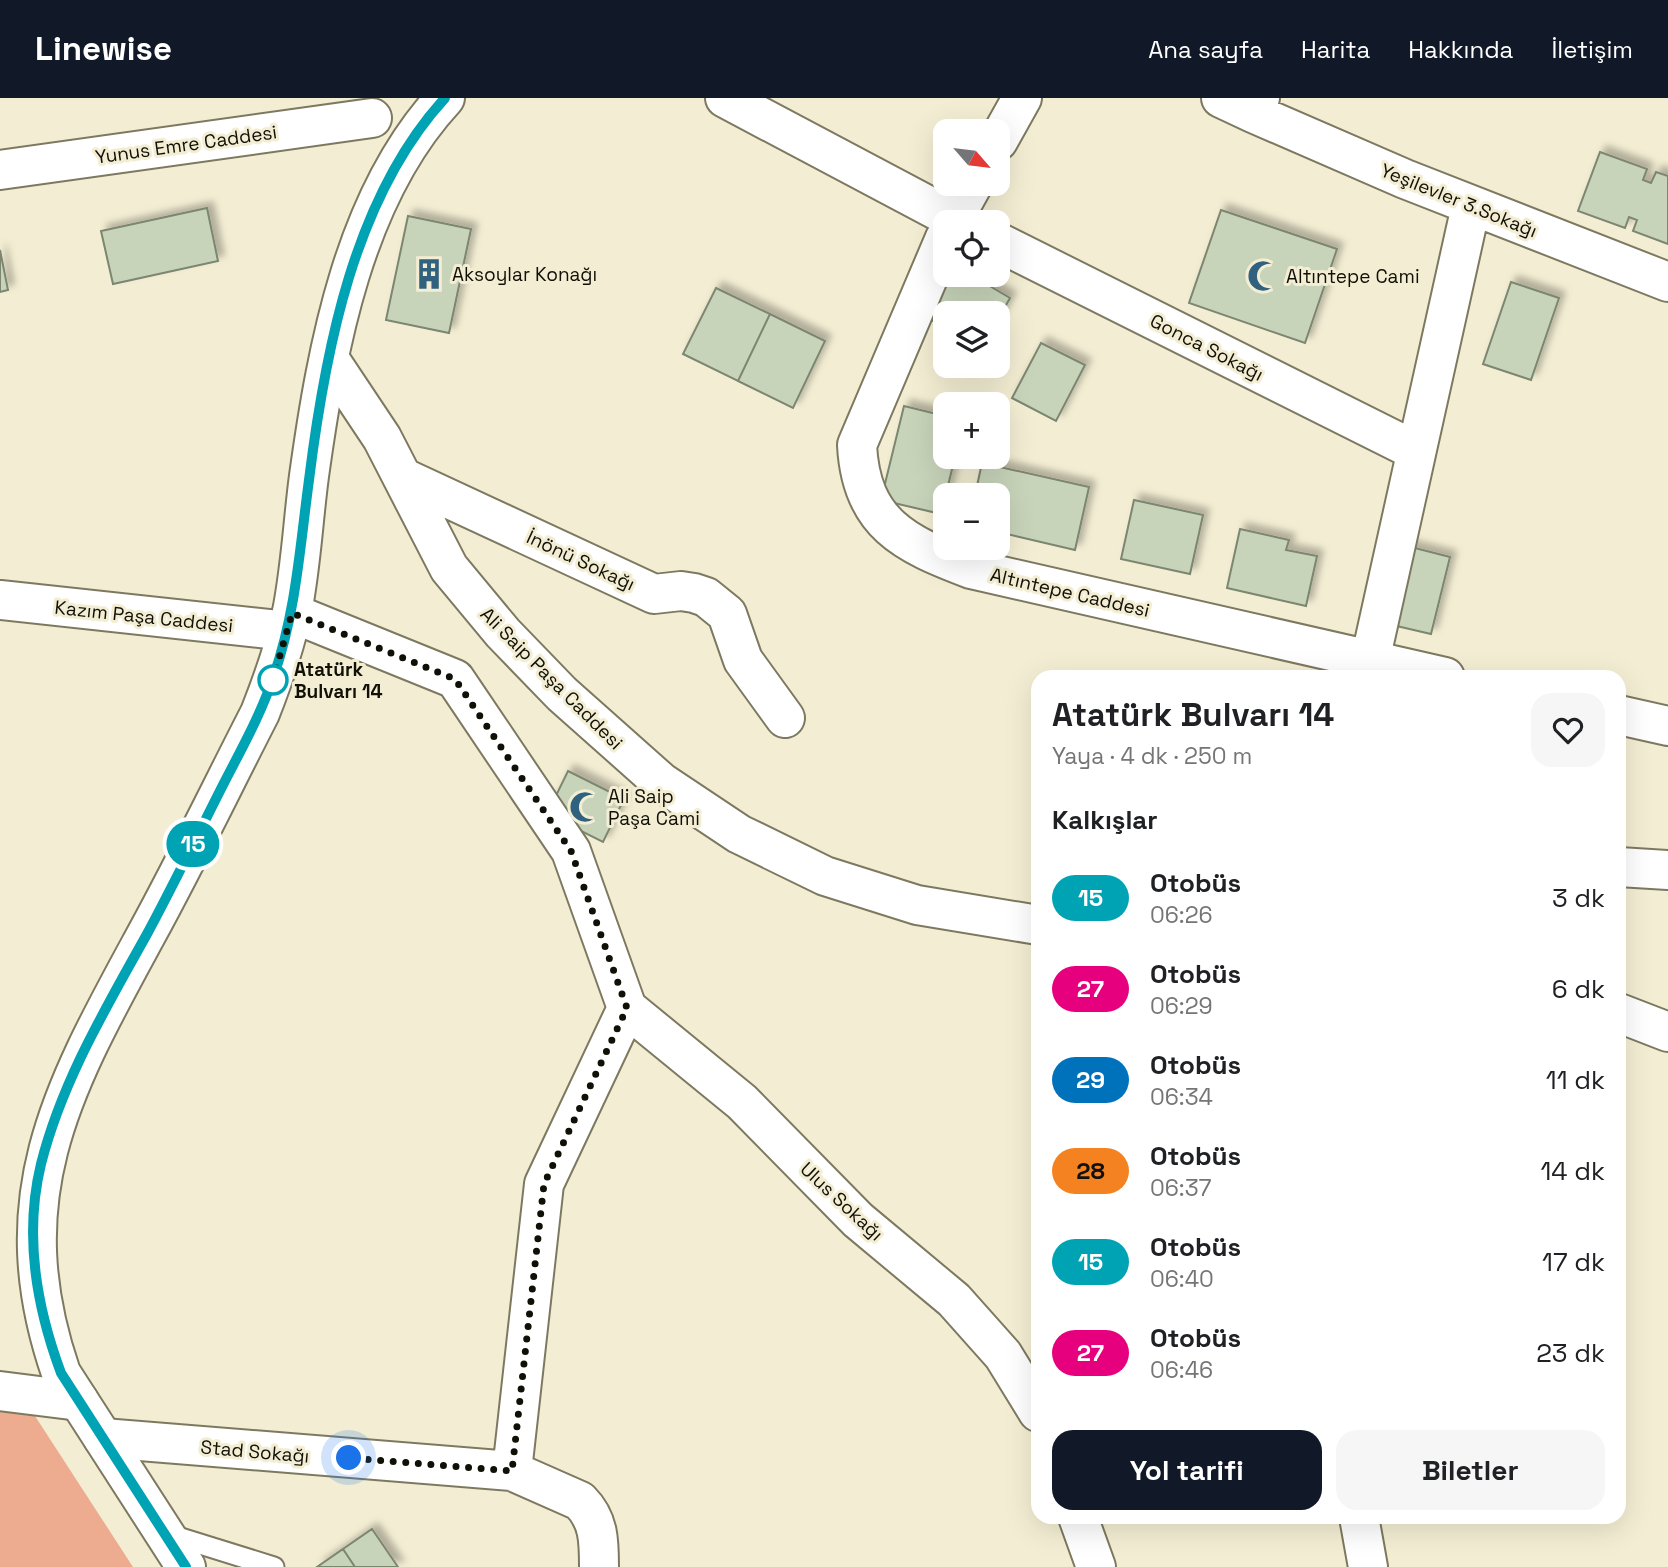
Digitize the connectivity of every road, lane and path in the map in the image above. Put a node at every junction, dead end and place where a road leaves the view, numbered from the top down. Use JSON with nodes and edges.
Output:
{"nodes":[{"id":1,"x":445,"y":98,"type":"edge"},
{"id":2,"x":724,"y":98,"type":"edge"},
{"id":3,"x":1022,"y":98,"type":"edge"},
{"id":4,"x":1245,"y":103,"type":"edge"},
{"id":5,"x":372,"y":108,"type":"edge"},
{"id":6,"x":1010,"y":120,"type":"edge"},
{"id":7,"x":411,"y":140,"type":"junction"},
{"id":8,"x":0,"y":170,"type":"edge"},
{"id":9,"x":1471,"y":206,"type":"junction"},
{"id":10,"x":933,"y":214,"type":"edge"},
{"id":11,"x":1010,"y":248,"type":"edge"},
{"id":12,"x":933,"y":269,"type":"edge"},
{"id":13,"x":1668,"y":282,"type":"edge"},
{"id":14,"x":330,"y":360,"type":"junction"},
{"id":15,"x":1416,"y":451,"type":"junction"},
{"id":16,"x":402,"y":477,"type":"junction"},
{"id":17,"x":0,"y":600,"type":"edge"},
{"id":18,"x":290,"y":622,"type":"junction"},
{"id":19,"x":1370,"y":661,"type":"junction"},
{"id":20,"x":1412,"y":670,"type":"edge"},
{"id":21,"x":1626,"y":717,"type":"edge"},
{"id":22,"x":785,"y":718,"type":"dead end"},
{"id":23,"x":1668,"y":726,"type":"edge"},
{"id":24,"x":1626,"y":867,"type":"edge"},
{"id":25,"x":1668,"y":870,"type":"edge"},
{"id":26,"x":1031,"y":924,"type":"edge"},
{"id":27,"x":627,"y":1008,"type":"junction"},
{"id":28,"x":1626,"y":1016,"type":"edge"},
{"id":29,"x":1668,"y":1032,"type":"edge"},
{"id":30,"x":0,"y":1391,"type":"edge"},
{"id":31,"x":79,"y":1401,"type":"junction"},
{"id":32,"x":1031,"y":1401,"type":"edge"},
{"id":33,"x":103,"y":1438,"type":"junction"},
{"id":34,"x":512,"y":1471,"type":"junction"},
{"id":35,"x":1081,"y":1524,"type":"edge"},
{"id":36,"x":1360,"y":1524,"type":"edge"},
{"id":37,"x":164,"y":1533,"type":"junction"},
{"id":38,"x":186,"y":1567,"type":"edge"},
{"id":39,"x":274,"y":1567,"type":"edge"},
{"id":40,"x":599,"y":1567,"type":"edge"},
{"id":41,"x":1096,"y":1567,"type":"edge"},
{"id":42,"x":1368,"y":1567,"type":"edge"}],
"edges":[{"from":1,"to":7,"type":"street"},
{"from":2,"to":10,"type":"street"},
{"from":3,"to":6,"type":"street"},
{"from":4,"to":9,"type":"street","name":"Yeşilevler 3.Sokağı"},
{"from":5,"to":7,"type":"street"},
{"from":5,"to":8,"type":"street","name":"Yunus Emre Caddesi"},
{"from":7,"to":14,"type":"street"},
{"from":9,"to":13,"type":"street","name":"Yeşilevler 3.Sokağı"},
{"from":9,"to":15,"type":"street"},
{"from":11,"to":15,"type":"street","name":"Gonca Sokağı"},
{"from":12,"to":19,"type":"street","name":"Altıntepe Caddesi"},
{"from":14,"to":16,"type":"street","name":"Ali Saip Paşa Caddesi"},
{"from":14,"to":18,"type":"street"},
{"from":15,"to":19,"type":"street"},
{"from":16,"to":22,"type":"street","name":"İnönü Sokağı"},
{"from":16,"to":26,"type":"street","name":"Ali Saip Paşa Caddesi"},
{"from":17,"to":18,"type":"street","name":"Kazım Paşa Caddesi"},
{"from":18,"to":27,"type":"street","name":"Kazım Paşa Caddesi"},
{"from":18,"to":31,"type":"street"},
{"from":19,"to":20,"type":"street","name":"Altıntepe Caddesi"},
{"from":21,"to":23,"type":"street"},
{"from":24,"to":25,"type":"street"},
{"from":27,"to":32,"type":"street","name":"Ulus Sokağı"},
{"from":27,"to":34,"type":"street"},
{"from":28,"to":29,"type":"street"},
{"from":30,"to":31,"type":"street"},
{"from":31,"to":33,"type":"street"},
{"from":33,"to":34,"type":"street","name":"Stad Sokağı"},
{"from":33,"to":37,"type":"street"},
{"from":34,"to":40,"type":"street","name":"Stad Sokağı"},
{"from":35,"to":41,"type":"street"},
{"from":36,"to":42,"type":"street"},
{"from":37,"to":38,"type":"street"},
{"from":37,"to":39,"type":"lane"}]}
